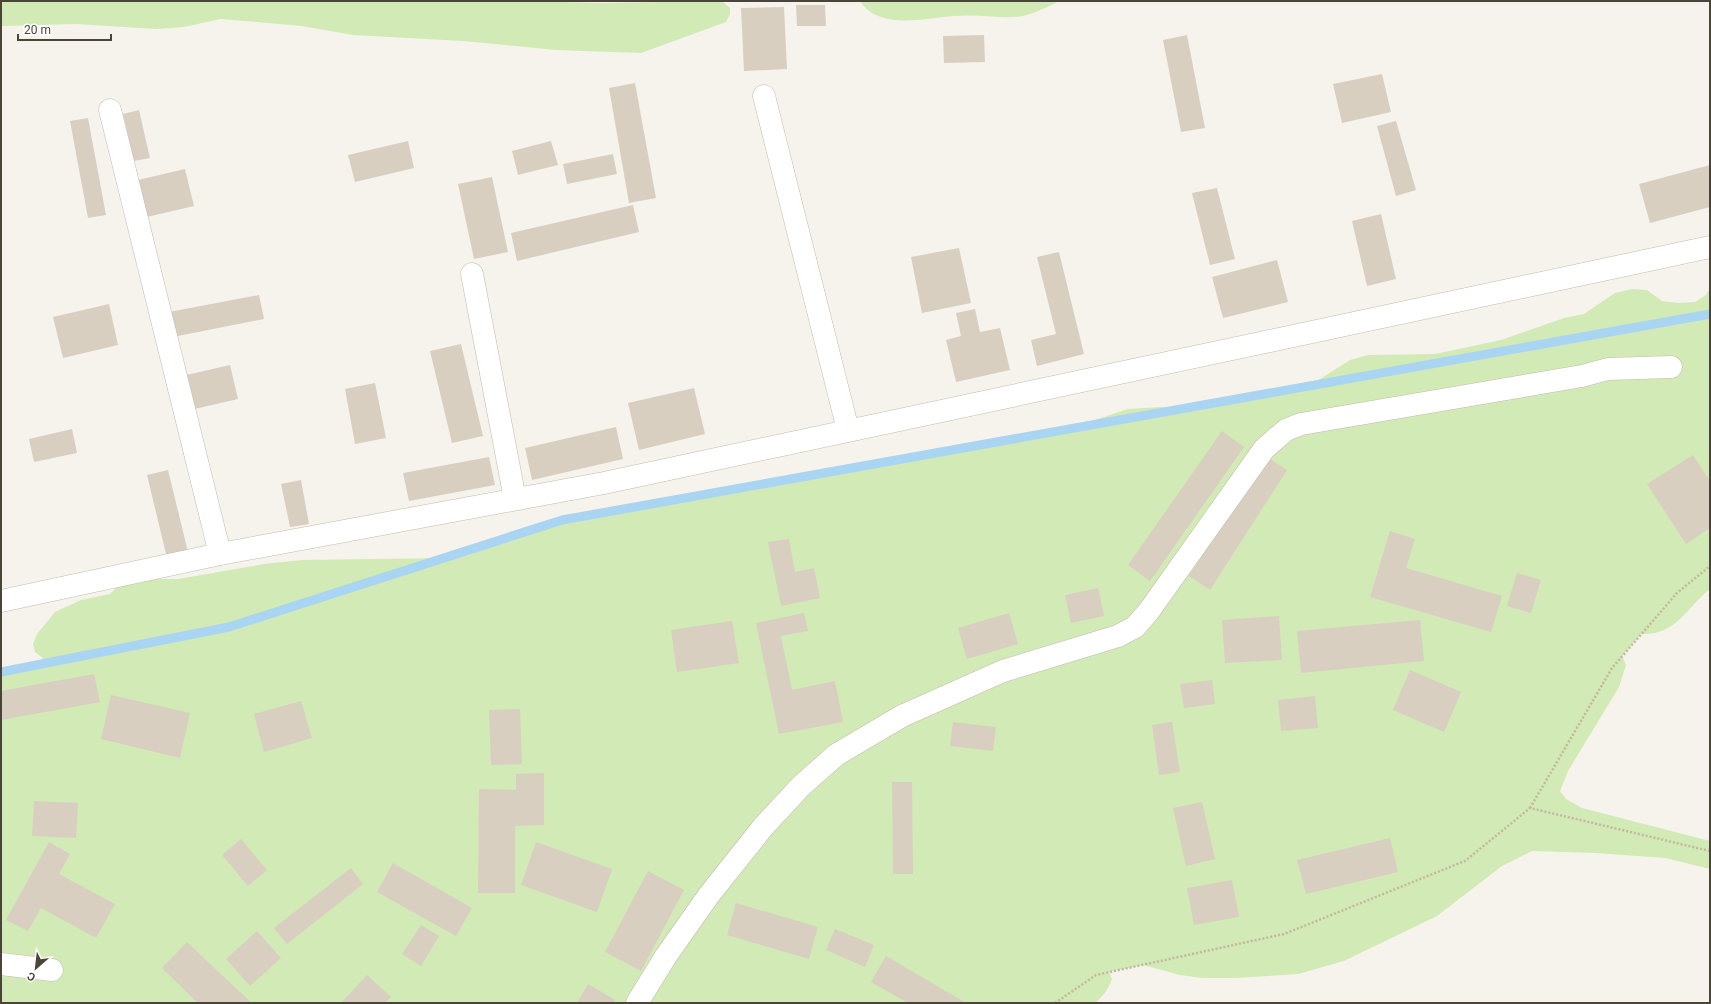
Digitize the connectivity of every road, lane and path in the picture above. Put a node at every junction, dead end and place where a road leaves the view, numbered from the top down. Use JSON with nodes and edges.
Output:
{"nodes":[{"id":1,"x":764,"y":96,"type":"dead end"},
{"id":2,"x":110,"y":110,"type":"dead end"},
{"id":3,"x":1710,"y":247,"type":"edge"},
{"id":4,"x":472,"y":274,"type":"dead end"},
{"id":5,"x":1671,"y":367,"type":"dead end"},
{"id":6,"x":848,"y":430,"type":"junction"},
{"id":7,"x":515,"y":499,"type":"junction"},
{"id":8,"x":220,"y":554,"type":"junction"},
{"id":9,"x":1710,"y":566,"type":"edge"},
{"id":10,"x":1,"y":601,"type":"edge"},
{"id":11,"x":1530,"y":808,"type":"junction"},
{"id":12,"x":1710,"y":851,"type":"edge"},
{"id":13,"x":1,"y":964,"type":"edge"},
{"id":14,"x":52,"y":970,"type":"dead end"},
{"id":15,"x":636,"y":1003,"type":"edge"},
{"id":16,"x":1055,"y":1003,"type":"edge"}],
"edges":[{"from":1,"to":6,"type":"street"},
{"from":2,"to":8,"type":"street"},
{"from":3,"to":6,"type":"street"},
{"from":4,"to":7,"type":"street"},
{"from":5,"to":15,"type":"street"},
{"from":6,"to":7,"type":"street"},
{"from":7,"to":8,"type":"street"},
{"from":8,"to":10,"type":"street"},
{"from":9,"to":11,"type":"path"},
{"from":11,"to":12,"type":"path"},
{"from":11,"to":16,"type":"path"},
{"from":13,"to":14,"type":"street"}]}
